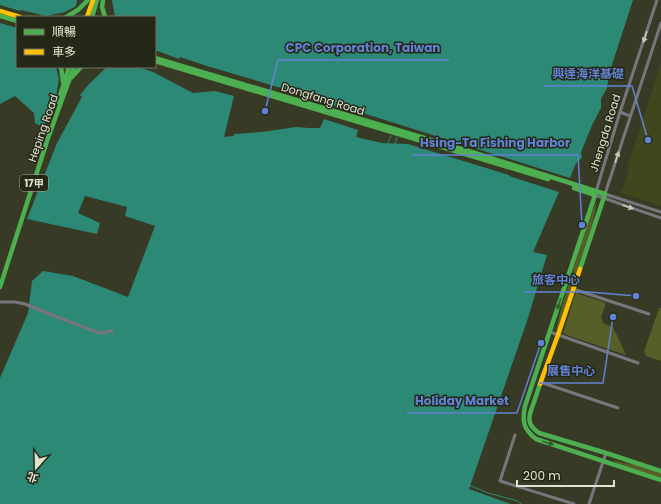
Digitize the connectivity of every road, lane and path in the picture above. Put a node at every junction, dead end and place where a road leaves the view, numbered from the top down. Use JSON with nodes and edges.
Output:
{"nodes":[{"id":1,"x":88,"y":0,"type":"edge"},
{"id":2,"x":93,"y":0,"type":"edge"},
{"id":3,"x":97,"y":0,"type":"edge"},
{"id":4,"x":103,"y":0,"type":"edge"},
{"id":5,"x":657,"y":0,"type":"edge"},
{"id":6,"x":0,"y":11,"type":"edge"},
{"id":7,"x":0,"y":16,"type":"edge"},
{"id":8,"x":17,"y":16,"type":"edge"},
{"id":9,"x":68,"y":16,"type":"edge"},
{"id":10,"x":87,"y":16,"type":"edge"},
{"id":11,"x":92,"y":16,"type":"edge"},
{"id":12,"x":105,"y":16,"type":"edge"},
{"id":13,"x":16,"y":21,"type":"edge"},
{"id":14,"x":661,"y":23,"type":"edge"},
{"id":15,"x":156,"y":58,"type":"edge"},
{"id":16,"x":156,"y":61,"type":"edge"},
{"id":17,"x":61,"y":68,"type":"edge"},
{"id":18,"x":69,"y":68,"type":"edge"},
{"id":19,"x":74,"y":68,"type":"edge"},
{"id":20,"x":80,"y":68,"type":"edge"},
{"id":21,"x":69,"y":79,"type":"junction"},
{"id":22,"x":63,"y":84,"type":"junction"},
{"id":23,"x":620,"y":112,"type":"junction"},
{"id":24,"x":630,"y":116,"type":"junction"},
{"id":25,"x":394,"y":131,"type":"junction"},
{"id":26,"x":596,"y":194,"type":"junction"},
{"id":27,"x":604,"y":196,"type":"junction"},
{"id":28,"x":661,"y":212,"type":"edge"},
{"id":29,"x":661,"y":218,"type":"edge"},
{"id":30,"x":0,"y":279,"type":"edge"},
{"id":31,"x":0,"y":287,"type":"edge"},
{"id":32,"x":573,"y":289,"type":"junction"},
{"id":33,"x":0,"y":302,"type":"edge"},
{"id":34,"x":649,"y":314,"type":"dead end"},
{"id":35,"x":112,"y":330,"type":"dead end"},
{"id":36,"x":550,"y":332,"type":"junction"},
{"id":37,"x":558,"y":335,"type":"junction"},
{"id":38,"x":638,"y":363,"type":"dead end"},
{"id":39,"x":540,"y":382,"type":"junction"},
{"id":40,"x":618,"y":408,"type":"dead end"},
{"id":41,"x":515,"y":434,"type":"dead end"},
{"id":42,"x":606,"y":452,"type":"junction"},
{"id":43,"x":603,"y":461,"type":"junction"},
{"id":44,"x":661,"y":471,"type":"edge"},
{"id":45,"x":661,"y":480,"type":"edge"},
{"id":46,"x":574,"y":504,"type":"edge"},
{"id":47,"x":589,"y":504,"type":"edge"}],
"edges":[{"from":1,"to":9,"type":"main road"},
{"from":2,"to":10,"type":"main road"},
{"from":3,"to":11,"type":"main road"},
{"from":4,"to":12,"type":"main road"},
{"from":5,"to":23,"type":"street","name":"Jhengda Road","one_way":true},
{"from":6,"to":8,"type":"main road"},
{"from":7,"to":13,"type":"main road"},
{"from":14,"to":24,"type":"street","name":"Jhengda Road"},
{"from":15,"to":25,"type":"main road","name":"Dongfang Road"},
{"from":16,"to":25,"type":"main road","name":"Dongfang Road"},
{"from":17,"to":22,"type":"main road"},
{"from":18,"to":22,"type":"main road","name":"Heping Road","number":"17甲"},
{"from":19,"to":21,"type":"main road","name":"Heping Road","number":"17甲"},
{"from":20,"to":21,"type":"main road"},
{"from":21,"to":31,"type":"main road","name":"Heping Road","number":"17甲"},
{"from":22,"to":30,"type":"main road","name":"Heping Road","number":"17甲"},
{"from":23,"to":24,"type":"street"},
{"from":23,"to":26,"type":"street","name":"Jhengda Road"},
{"from":27,"to":24,"type":"street","name":"Jhengda Road","one_way":true},
{"from":25,"to":26,"type":"main road"},
{"from":26,"to":27,"type":"main road"},
{"from":26,"to":36,"type":"main road","name":"Jhengda Road","one_way":true},
{"from":27,"to":28,"type":"street"},
{"from":27,"to":29,"type":"street","one_way":true},
{"from":27,"to":32,"type":"main road","name":"Jhengda Road"},
{"from":32,"to":34,"type":"street"},
{"from":32,"to":37,"type":"main road","name":"Jhengda Road"},
{"from":33,"to":35,"type":"street"},
{"from":36,"to":37,"type":"street"},
{"from":36,"to":43,"type":"main road","name":"Jhengda Road","one_way":true},
{"from":37,"to":38,"type":"street"},
{"from":37,"to":39,"type":"main road","name":"Jhengda Road"},
{"from":39,"to":40,"type":"street"},
{"from":39,"to":42,"type":"main road","name":"Jhengda Road"},
{"from":41,"to":46,"type":"street"},
{"from":42,"to":43,"type":"street"},
{"from":42,"to":44,"type":"main road","name":"Jhengda Road"},
{"from":43,"to":45,"type":"main road","name":"Jhengda Road"},
{"from":43,"to":47,"type":"street"}]}
